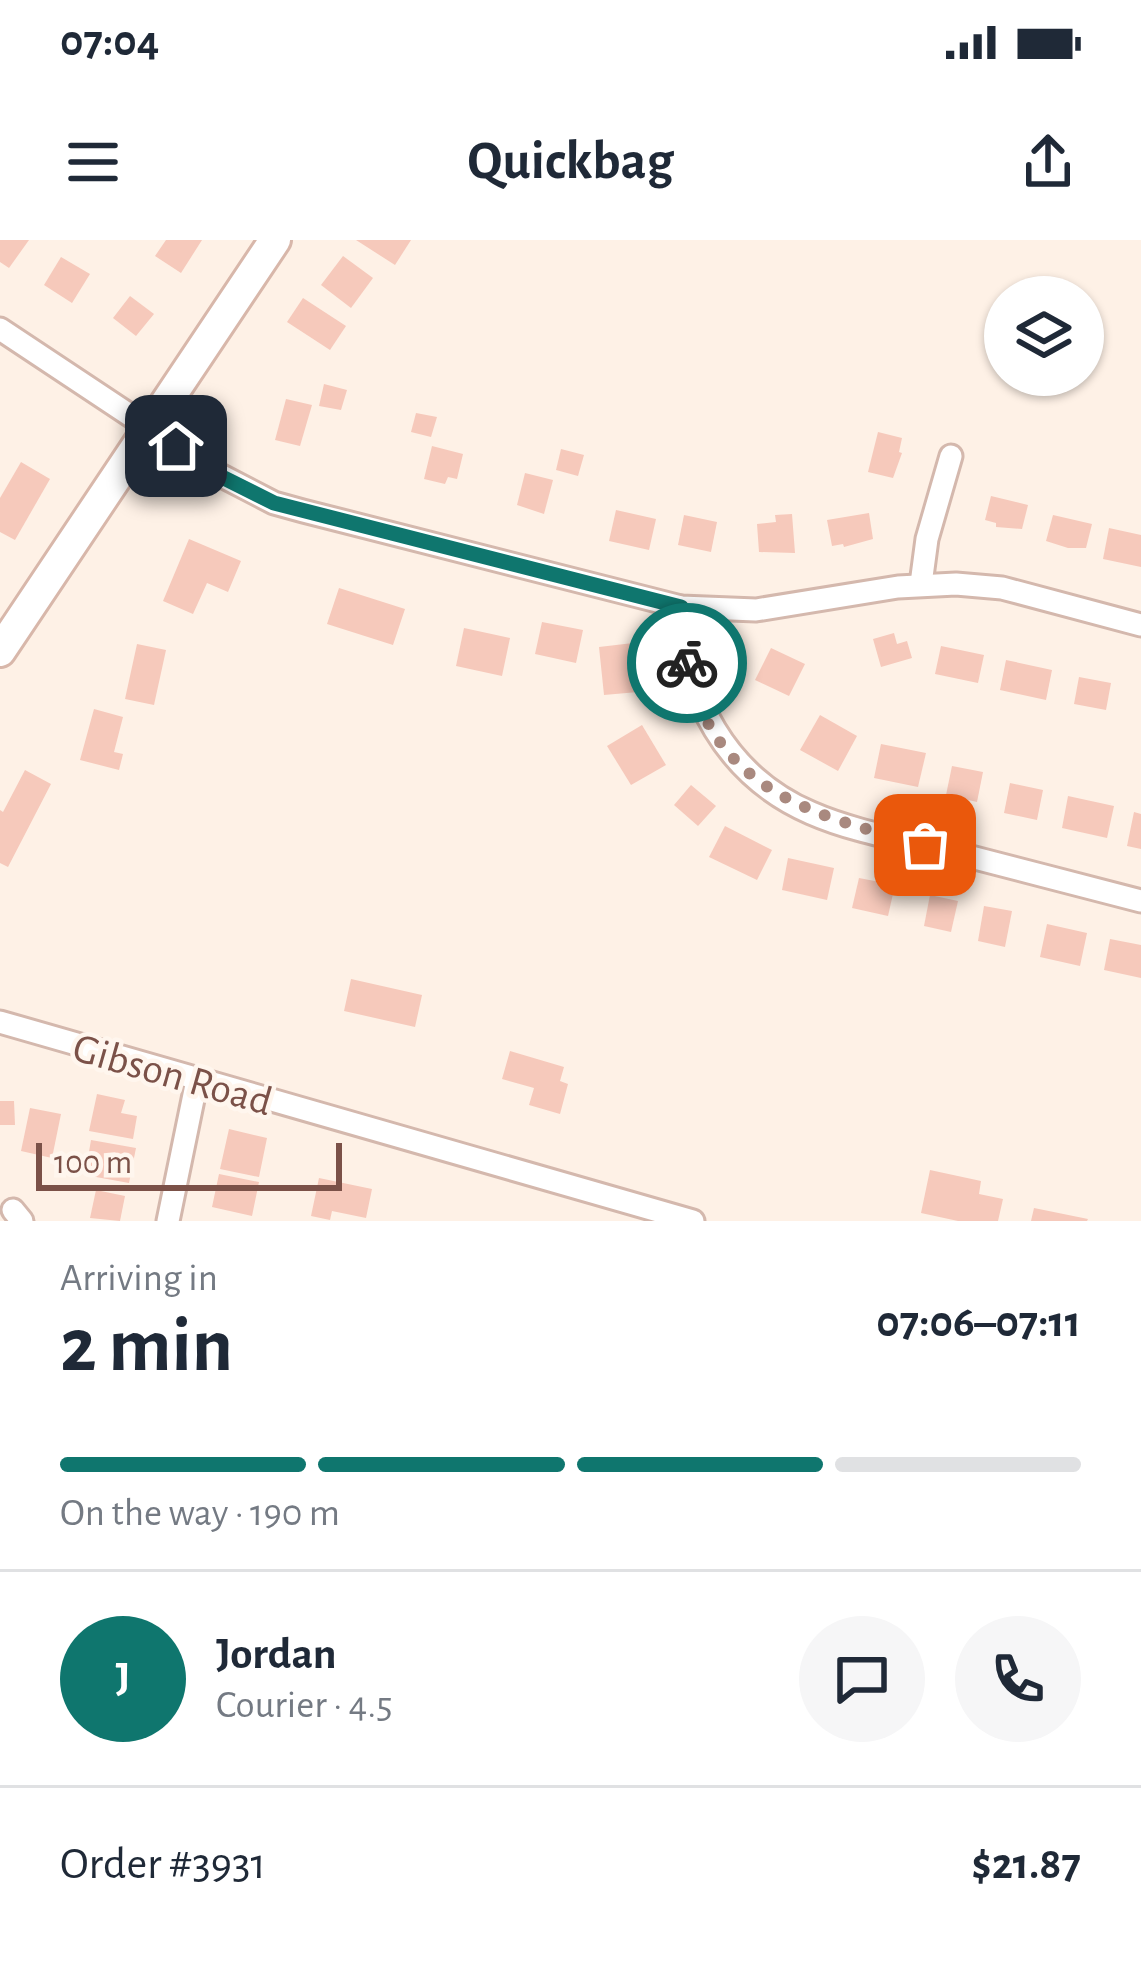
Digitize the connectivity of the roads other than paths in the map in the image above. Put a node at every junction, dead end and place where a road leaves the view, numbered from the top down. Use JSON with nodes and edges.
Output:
{"nodes":[{"id":1,"x":274,"y":240,"type":"edge"},
{"id":2,"x":0,"y":328,"type":"edge"},
{"id":3,"x":149,"y":428,"type":"junction"},
{"id":4,"x":951,"y":456,"type":"dead end"},
{"id":5,"x":921,"y":584,"type":"junction"},
{"id":6,"x":681,"y":607,"type":"junction"},
{"id":7,"x":1141,"y":625,"type":"edge"},
{"id":8,"x":0,"y":651,"type":"edge"},
{"id":9,"x":1141,"y":901,"type":"edge"},
{"id":10,"x":0,"y":1022,"type":"edge"},
{"id":11,"x":196,"y":1080,"type":"junction"},
{"id":12,"x":168,"y":1221,"type":"edge"},
{"id":13,"x":693,"y":1221,"type":"edge"}],
"edges":[{"from":1,"to":3,"type":"street"},
{"from":2,"to":3,"type":"street"},
{"from":3,"to":6,"type":"street"},
{"from":3,"to":8,"type":"street"},
{"from":4,"to":5,"type":"street"},
{"from":5,"to":6,"type":"street"},
{"from":5,"to":7,"type":"street"},
{"from":6,"to":9,"type":"street"},
{"from":10,"to":11,"type":"street","name":"Gibson Road"},
{"from":11,"to":12,"type":"street"},
{"from":11,"to":13,"type":"street","name":"Gibson Road"}]}
